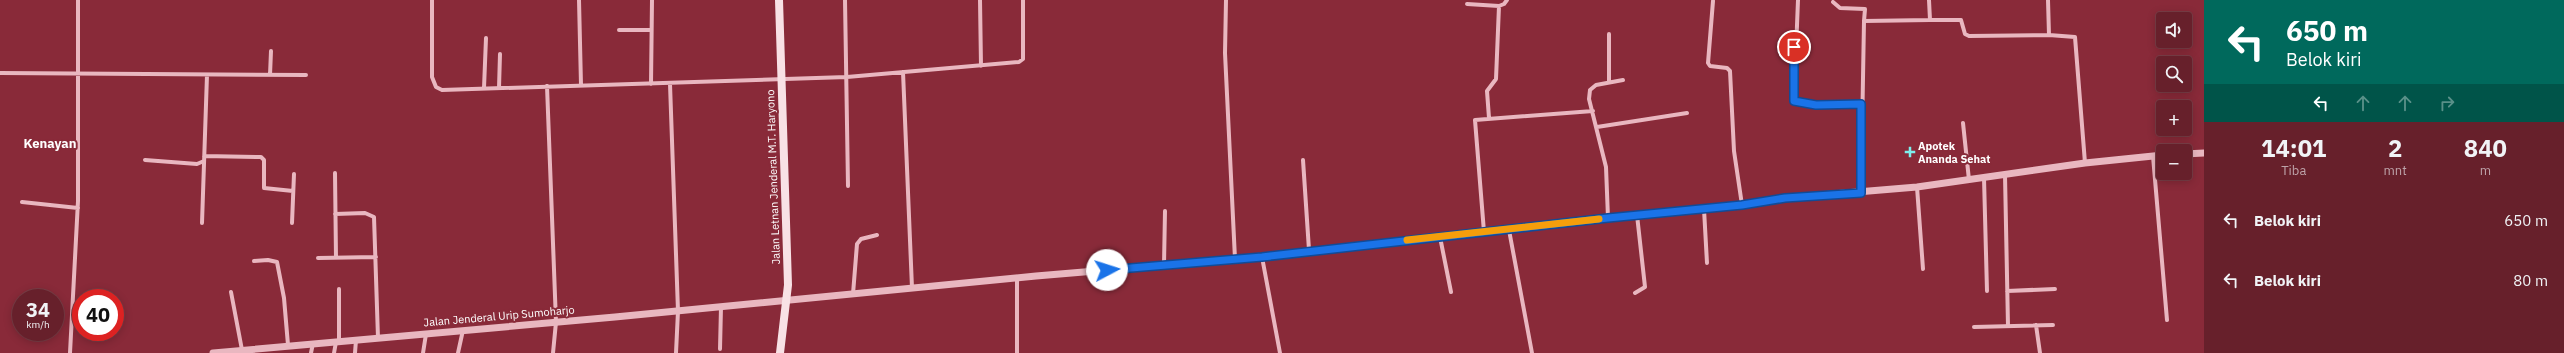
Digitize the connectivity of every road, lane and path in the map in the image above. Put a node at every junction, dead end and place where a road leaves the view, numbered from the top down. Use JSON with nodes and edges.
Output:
{"nodes":[{"id":1,"x":78,"y":0,"type":"edge"},
{"id":2,"x":432,"y":0,"type":"edge"},
{"id":3,"x":579,"y":0,"type":"edge"},
{"id":4,"x":652,"y":0,"type":"edge"},
{"id":5,"x":779,"y":0,"type":"edge"},
{"id":6,"x":845,"y":0,"type":"edge"},
{"id":7,"x":980,"y":0,"type":"edge"},
{"id":8,"x":1023,"y":0,"type":"edge"},
{"id":9,"x":1226,"y":0,"type":"edge"},
{"id":10,"x":1507,"y":0,"type":"edge"},
{"id":11,"x":1798,"y":0,"type":"edge"},
{"id":12,"x":1929,"y":0,"type":"edge"},
{"id":13,"x":2048,"y":0,"type":"edge"},
{"id":14,"x":1713,"y":1,"type":"edge"},
{"id":15,"x":1833,"y":2,"type":"dead end"},
{"id":16,"x":1467,"y":4,"type":"dead end"},
{"id":17,"x":1500,"y":6,"type":"junction"},
{"id":18,"x":1930,"y":20,"type":"junction"},
{"id":19,"x":1864,"y":22,"type":"junction"},
{"id":20,"x":619,"y":30,"type":"dead end"},
{"id":21,"x":651,"y":30,"type":"junction"},
{"id":22,"x":1609,"y":34,"type":"dead end"},
{"id":23,"x":2049,"y":35,"type":"junction"},
{"id":24,"x":486,"y":38,"type":"dead end"},
{"id":25,"x":271,"y":51,"type":"dead end"},
{"id":26,"x":500,"y":54,"type":"dead end"},
{"id":27,"x":981,"y":66,"type":"junction"},
{"id":28,"x":903,"y":72,"type":"junction"},
{"id":29,"x":0,"y":73,"type":"edge"},
{"id":30,"x":78,"y":73,"type":"junction"},
{"id":31,"x":206,"y":75,"type":"junction"},
{"id":32,"x":270,"y":75,"type":"junction"},
{"id":33,"x":306,"y":75,"type":"dead end"},
{"id":34,"x":847,"y":77,"type":"junction"},
{"id":35,"x":781,"y":79,"type":"junction"},
{"id":36,"x":1623,"y":80,"type":"dead end"},
{"id":37,"x":1609,"y":82,"type":"junction"},
{"id":38,"x":651,"y":84,"type":"junction"},
{"id":39,"x":670,"y":84,"type":"junction"},
{"id":40,"x":581,"y":85,"type":"junction"},
{"id":41,"x":547,"y":86,"type":"junction"},
{"id":42,"x":484,"y":88,"type":"junction"},
{"id":43,"x":499,"y":88,"type":"junction"},
{"id":44,"x":1861,"y":104,"type":"junction"},
{"id":45,"x":1593,"y":111,"type":"junction"},
{"id":46,"x":1687,"y":113,"type":"dead end"},
{"id":47,"x":1489,"y":118,"type":"junction"},
{"id":48,"x":1963,"y":123,"type":"dead end"},
{"id":49,"x":1597,"y":127,"type":"junction"},
{"id":50,"x":2204,"y":153,"type":"edge"},
{"id":51,"x":2192,"y":154,"type":"edge"},
{"id":52,"x":2153,"y":156,"type":"junction"},
{"id":53,"x":2156,"y":156,"type":"edge"},
{"id":54,"x":204,"y":159,"type":"junction"},
{"id":55,"x":145,"y":160,"type":"dead end"},
{"id":56,"x":1303,"y":160,"type":"dead end"},
{"id":57,"x":2085,"y":163,"type":"junction"},
{"id":58,"x":294,"y":174,"type":"dead end"},
{"id":59,"x":335,"y":174,"type":"dead end"},
{"id":60,"x":2006,"y":175,"type":"junction"},
{"id":61,"x":1984,"y":178,"type":"junction"},
{"id":62,"x":1969,"y":180,"type":"junction"},
{"id":63,"x":848,"y":186,"type":"dead end"},
{"id":64,"x":1917,"y":187,"type":"junction"},
{"id":65,"x":293,"y":191,"type":"junction"},
{"id":66,"x":1861,"y":193,"type":"junction"},
{"id":67,"x":22,"y":202,"type":"dead end"},
{"id":68,"x":1742,"y":205,"type":"junction"},
{"id":69,"x":78,"y":208,"type":"junction"},
{"id":70,"x":1704,"y":209,"type":"junction"},
{"id":71,"x":1165,"y":211,"type":"dead end"},
{"id":72,"x":336,"y":214,"type":"junction"},
{"id":73,"x":1637,"y":215,"type":"junction"},
{"id":74,"x":1608,"y":218,"type":"junction"},
{"id":75,"x":202,"y":223,"type":"dead end"},
{"id":76,"x":292,"y":223,"type":"dead end"},
{"id":77,"x":1509,"y":230,"type":"junction"},
{"id":78,"x":1484,"y":232,"type":"junction"},
{"id":79,"x":876,"y":235,"type":"dead end"},
{"id":80,"x":1440,"y":237,"type":"junction"},
{"id":81,"x":1309,"y":250,"type":"junction"},
{"id":82,"x":376,"y":257,"type":"junction"},
{"id":83,"x":1262,"y":257,"type":"junction"},
{"id":84,"x":318,"y":258,"type":"dead end"},
{"id":85,"x":336,"y":258,"type":"junction"},
{"id":86,"x":1235,"y":259,"type":"junction"},
{"id":87,"x":254,"y":261,"type":"dead end"},
{"id":88,"x":1707,"y":263,"type":"dead end"},
{"id":89,"x":1164,"y":265,"type":"junction"},
{"id":90,"x":1923,"y":269,"type":"dead end"},
{"id":91,"x":1016,"y":278,"type":"junction"},
{"id":92,"x":912,"y":288,"type":"junction"},
{"id":93,"x":339,"y":289,"type":"dead end"},
{"id":94,"x":2055,"y":289,"type":"dead end"},
{"id":95,"x":1987,"y":291,"type":"dead end"},
{"id":96,"x":2007,"y":291,"type":"junction"},
{"id":97,"x":231,"y":292,"type":"dead end"},
{"id":98,"x":1451,"y":292,"type":"dead end"},
{"id":99,"x":1635,"y":293,"type":"dead end"},
{"id":100,"x":853,"y":294,"type":"junction"},
{"id":101,"x":788,"y":300,"type":"junction"},
{"id":102,"x":721,"y":307,"type":"junction"},
{"id":103,"x":678,"y":311,"type":"junction"},
{"id":104,"x":2167,"y":320,"type":"dead end"},
{"id":105,"x":556,"y":322,"type":"junction"},
{"id":106,"x":2036,"y":325,"type":"junction"},
{"id":107,"x":2053,"y":325,"type":"dead end"},
{"id":108,"x":2008,"y":326,"type":"junction"},
{"id":109,"x":1974,"y":327,"type":"dead end"},
{"id":110,"x":463,"y":330,"type":"junction"},
{"id":111,"x":426,"y":333,"type":"junction"},
{"id":112,"x":378,"y":338,"type":"junction"},
{"id":113,"x":356,"y":340,"type":"junction"},
{"id":114,"x":338,"y":341,"type":"junction"},
{"id":115,"x":313,"y":343,"type":"junction"},
{"id":116,"x":288,"y":345,"type":"junction"},
{"id":117,"x":720,"y":349,"type":"dead end"},
{"id":118,"x":242,"y":350,"type":"junction"},
{"id":119,"x":70,"y":353,"type":"edge"},
{"id":120,"x":213,"y":353,"type":"edge"},
{"id":121,"x":311,"y":353,"type":"edge"},
{"id":122,"x":334,"y":353,"type":"edge"},
{"id":123,"x":355,"y":353,"type":"edge"},
{"id":124,"x":423,"y":353,"type":"edge"},
{"id":125,"x":458,"y":353,"type":"edge"},
{"id":126,"x":553,"y":353,"type":"edge"},
{"id":127,"x":676,"y":353,"type":"edge"},
{"id":128,"x":780,"y":353,"type":"edge"},
{"id":129,"x":1018,"y":353,"type":"edge"},
{"id":130,"x":1280,"y":353,"type":"edge"},
{"id":131,"x":1532,"y":353,"type":"edge"},
{"id":132,"x":2040,"y":353,"type":"edge"}],
"edges":[{"from":1,"to":30,"type":"street"},
{"from":2,"to":42,"type":"street"},
{"from":3,"to":40,"type":"street"},
{"from":4,"to":21,"type":"street"},
{"from":5,"to":35,"type":"main road","name":"Jalan Letnan Jenderal M.T. Haryono"},
{"from":6,"to":34,"type":"street"},
{"from":7,"to":27,"type":"street"},
{"from":8,"to":27,"type":"street"},
{"from":9,"to":86,"type":"street"},
{"from":10,"to":17,"type":"street"},
{"from":11,"to":44,"type":"street"},
{"from":12,"to":18,"type":"street"},
{"from":13,"to":23,"type":"street"},
{"from":14,"to":68,"type":"street"},
{"from":15,"to":19,"type":"street"},
{"from":16,"to":17,"type":"street"},
{"from":17,"to":47,"type":"street"},
{"from":18,"to":19,"type":"street"},
{"from":18,"to":23,"type":"street"},
{"from":19,"to":44,"type":"street"},
{"from":20,"to":21,"type":"street"},
{"from":21,"to":38,"type":"street"},
{"from":22,"to":37,"type":"street"},
{"from":23,"to":57,"type":"street"},
{"from":24,"to":42,"type":"street"},
{"from":25,"to":32,"type":"street"},
{"from":26,"to":43,"type":"street"},
{"from":27,"to":28,"type":"street"},
{"from":28,"to":34,"type":"street"},
{"from":28,"to":92,"type":"street"},
{"from":29,"to":30,"type":"street"},
{"from":30,"to":31,"type":"street"},
{"from":30,"to":69,"type":"street"},
{"from":31,"to":32,"type":"street"},
{"from":31,"to":54,"type":"street"},
{"from":32,"to":33,"type":"street"},
{"from":34,"to":35,"type":"street"},
{"from":34,"to":63,"type":"street"},
{"from":35,"to":39,"type":"street"},
{"from":35,"to":101,"type":"main road","name":"Jalan Letnan Jenderal M.T. Haryono"},
{"from":36,"to":37,"type":"street"},
{"from":37,"to":45,"type":"street"},
{"from":38,"to":39,"type":"street"},
{"from":38,"to":40,"type":"street"},
{"from":39,"to":103,"type":"street"},
{"from":40,"to":41,"type":"street"},
{"from":41,"to":43,"type":"street"},
{"from":41,"to":105,"type":"street"},
{"from":42,"to":43,"type":"street"},
{"from":44,"to":66,"type":"street"},
{"from":45,"to":47,"type":"street"},
{"from":45,"to":49,"type":"street"},
{"from":46,"to":49,"type":"street"},
{"from":47,"to":78,"type":"street"},
{"from":48,"to":62,"type":"street"},
{"from":49,"to":74,"type":"street"},
{"from":50,"to":51,"type":"street"},
{"from":52,"to":53,"type":"street","name":"Jalan Jenderal Urip Sumoharjo"},
{"from":52,"to":57,"type":"street","name":"Jalan Jenderal Urip Sumoharjo"},
{"from":52,"to":104,"type":"street"},
{"from":54,"to":55,"type":"street"},
{"from":54,"to":65,"type":"street"},
{"from":54,"to":75,"type":"street"},
{"from":56,"to":81,"type":"street"},
{"from":57,"to":60,"type":"street","name":"Jalan Jenderal Urip Sumoharjo"},
{"from":58,"to":65,"type":"street"},
{"from":59,"to":72,"type":"street"},
{"from":60,"to":61,"type":"street","name":"Jalan Jenderal Urip Sumoharjo"},
{"from":60,"to":96,"type":"street"},
{"from":61,"to":62,"type":"street","name":"Jalan Jenderal Urip Sumoharjo"},
{"from":61,"to":95,"type":"street"},
{"from":62,"to":64,"type":"street","name":"Jalan Jenderal Urip Sumoharjo"},
{"from":64,"to":66,"type":"street","name":"Jalan Jenderal Urip Sumoharjo"},
{"from":64,"to":90,"type":"street"},
{"from":65,"to":76,"type":"street"},
{"from":66,"to":68,"type":"street","name":"Jalan Jenderal Urip Sumoharjo"},
{"from":67,"to":69,"type":"street"},
{"from":68,"to":70,"type":"street","name":"Jalan Jenderal Urip Sumoharjo"},
{"from":69,"to":119,"type":"street"},
{"from":70,"to":73,"type":"street","name":"Jalan Jenderal Urip Sumoharjo"},
{"from":70,"to":88,"type":"street"},
{"from":71,"to":89,"type":"street"},
{"from":72,"to":82,"type":"street"},
{"from":72,"to":85,"type":"street"},
{"from":73,"to":74,"type":"street","name":"Jalan Jenderal Urip Sumoharjo"},
{"from":73,"to":99,"type":"street"},
{"from":74,"to":77,"type":"street","name":"Jalan Jenderal Urip Sumoharjo"},
{"from":77,"to":78,"type":"street","name":"Jalan Jenderal Urip Sumoharjo"},
{"from":77,"to":131,"type":"street"},
{"from":78,"to":80,"type":"street","name":"Jalan Jenderal Urip Sumoharjo"},
{"from":79,"to":100,"type":"street"},
{"from":80,"to":81,"type":"street","name":"Jalan Jenderal Urip Sumoharjo"},
{"from":80,"to":98,"type":"street"},
{"from":81,"to":83,"type":"street","name":"Jalan Jenderal Urip Sumoharjo"},
{"from":82,"to":85,"type":"street"},
{"from":82,"to":112,"type":"street"},
{"from":83,"to":86,"type":"street","name":"Jalan Jenderal Urip Sumoharjo"},
{"from":83,"to":130,"type":"street"},
{"from":84,"to":85,"type":"street"},
{"from":86,"to":89,"type":"street","name":"Jalan Jenderal Urip Sumoharjo"},
{"from":87,"to":116,"type":"street"},
{"from":89,"to":91,"type":"street","name":"Jalan Jenderal Urip Sumoharjo"},
{"from":91,"to":92,"type":"street","name":"Jalan Jenderal Urip Sumoharjo"},
{"from":91,"to":129,"type":"street"},
{"from":92,"to":100,"type":"street","name":"Jalan Jenderal Urip Sumoharjo"},
{"from":93,"to":114,"type":"street"},
{"from":94,"to":96,"type":"street"},
{"from":96,"to":108,"type":"street"},
{"from":97,"to":118,"type":"street"},
{"from":100,"to":101,"type":"street","name":"Jalan Jenderal Urip Sumoharjo"},
{"from":101,"to":102,"type":"street","name":"Jalan Jenderal Urip Sumoharjo"},
{"from":101,"to":128,"type":"main road","name":"Jalan Letnan Jenderal M.T. Haryono"},
{"from":102,"to":103,"type":"street","name":"Jalan Jenderal Urip Sumoharjo"},
{"from":102,"to":117,"type":"street"},
{"from":103,"to":105,"type":"street","name":"Jalan Jenderal Urip Sumoharjo"},
{"from":103,"to":127,"type":"street"},
{"from":105,"to":110,"type":"street","name":"Jalan Jenderal Urip Sumoharjo"},
{"from":105,"to":126,"type":"street"},
{"from":106,"to":107,"type":"street"},
{"from":106,"to":108,"type":"street"},
{"from":106,"to":132,"type":"street"},
{"from":108,"to":109,"type":"street"},
{"from":110,"to":111,"type":"street","name":"Jalan Jenderal Urip Sumoharjo"},
{"from":110,"to":125,"type":"street"},
{"from":111,"to":112,"type":"street","name":"Jalan Jenderal Urip Sumoharjo"},
{"from":111,"to":124,"type":"street"},
{"from":112,"to":113,"type":"street","name":"Jalan Jenderal Urip Sumoharjo"},
{"from":113,"to":114,"type":"street","name":"Jalan Jenderal Urip Sumoharjo"},
{"from":113,"to":123,"type":"street"},
{"from":114,"to":115,"type":"street","name":"Jalan Jenderal Urip Sumoharjo"},
{"from":114,"to":122,"type":"street"},
{"from":115,"to":116,"type":"street","name":"Jalan Jenderal Urip Sumoharjo"},
{"from":115,"to":121,"type":"street"},
{"from":116,"to":118,"type":"street","name":"Jalan Jenderal Urip Sumoharjo"},
{"from":118,"to":120,"type":"street","name":"Jalan Jenderal Urip Sumoharjo"}]}
